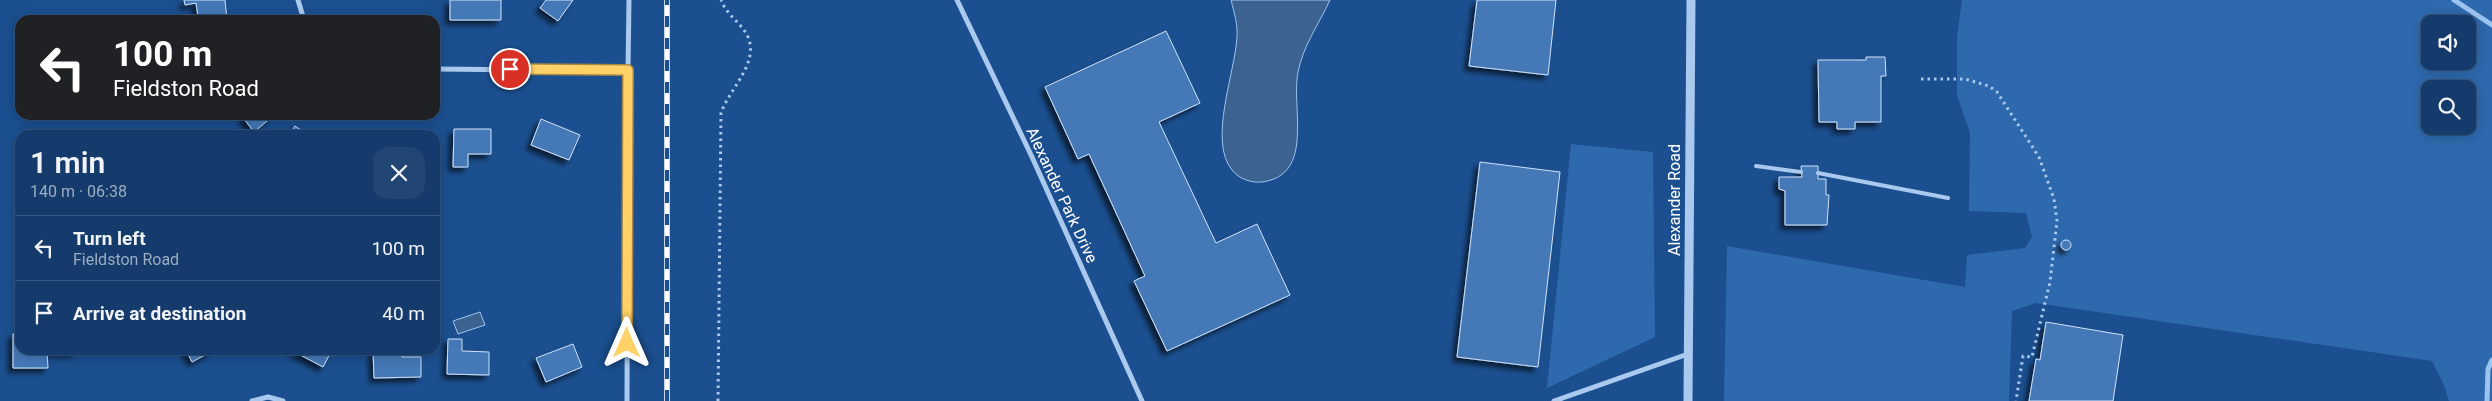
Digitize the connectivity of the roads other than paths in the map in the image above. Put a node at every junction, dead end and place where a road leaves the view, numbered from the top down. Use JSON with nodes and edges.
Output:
{"nodes":[{"id":1,"x":298,"y":0,"type":"edge"},
{"id":2,"x":629,"y":0,"type":"edge"},
{"id":3,"x":957,"y":0,"type":"edge"},
{"id":4,"x":1691,"y":0,"type":"edge"},
{"id":5,"x":302,"y":15,"type":"edge"},
{"id":6,"x":440,"y":68,"type":"edge"},
{"id":7,"x":628,"y":70,"type":"junction"},
{"id":8,"x":1756,"y":166,"type":"dead end"},
{"id":9,"x":1801,"y":172,"type":"dead end"},
{"id":10,"x":1818,"y":173,"type":"dead end"},
{"id":11,"x":1948,"y":198,"type":"dead end"},
{"id":12,"x":1688,"y":354,"type":"junction"},
{"id":13,"x":252,"y":401,"type":"edge"},
{"id":14,"x":283,"y":401,"type":"edge"},
{"id":15,"x":627,"y":401,"type":"edge"},
{"id":16,"x":1142,"y":401,"type":"edge"},
{"id":17,"x":1554,"y":401,"type":"edge"},
{"id":18,"x":1688,"y":401,"type":"edge"}],
"edges":[{"from":1,"to":5,"type":"street"},
{"from":2,"to":7,"type":"street"},
{"from":3,"to":16,"type":"street","name":"Alexander Park Drive"},
{"from":4,"to":12,"type":"street","name":"Alexander Road"},
{"from":6,"to":7,"type":"street"},
{"from":7,"to":15,"type":"street"},
{"from":8,"to":9,"type":"lane"},
{"from":10,"to":11,"type":"lane"},
{"from":12,"to":17,"type":"street"},
{"from":12,"to":18,"type":"street","name":"Alexander Road"},
{"from":13,"to":14,"type":"street"}]}
